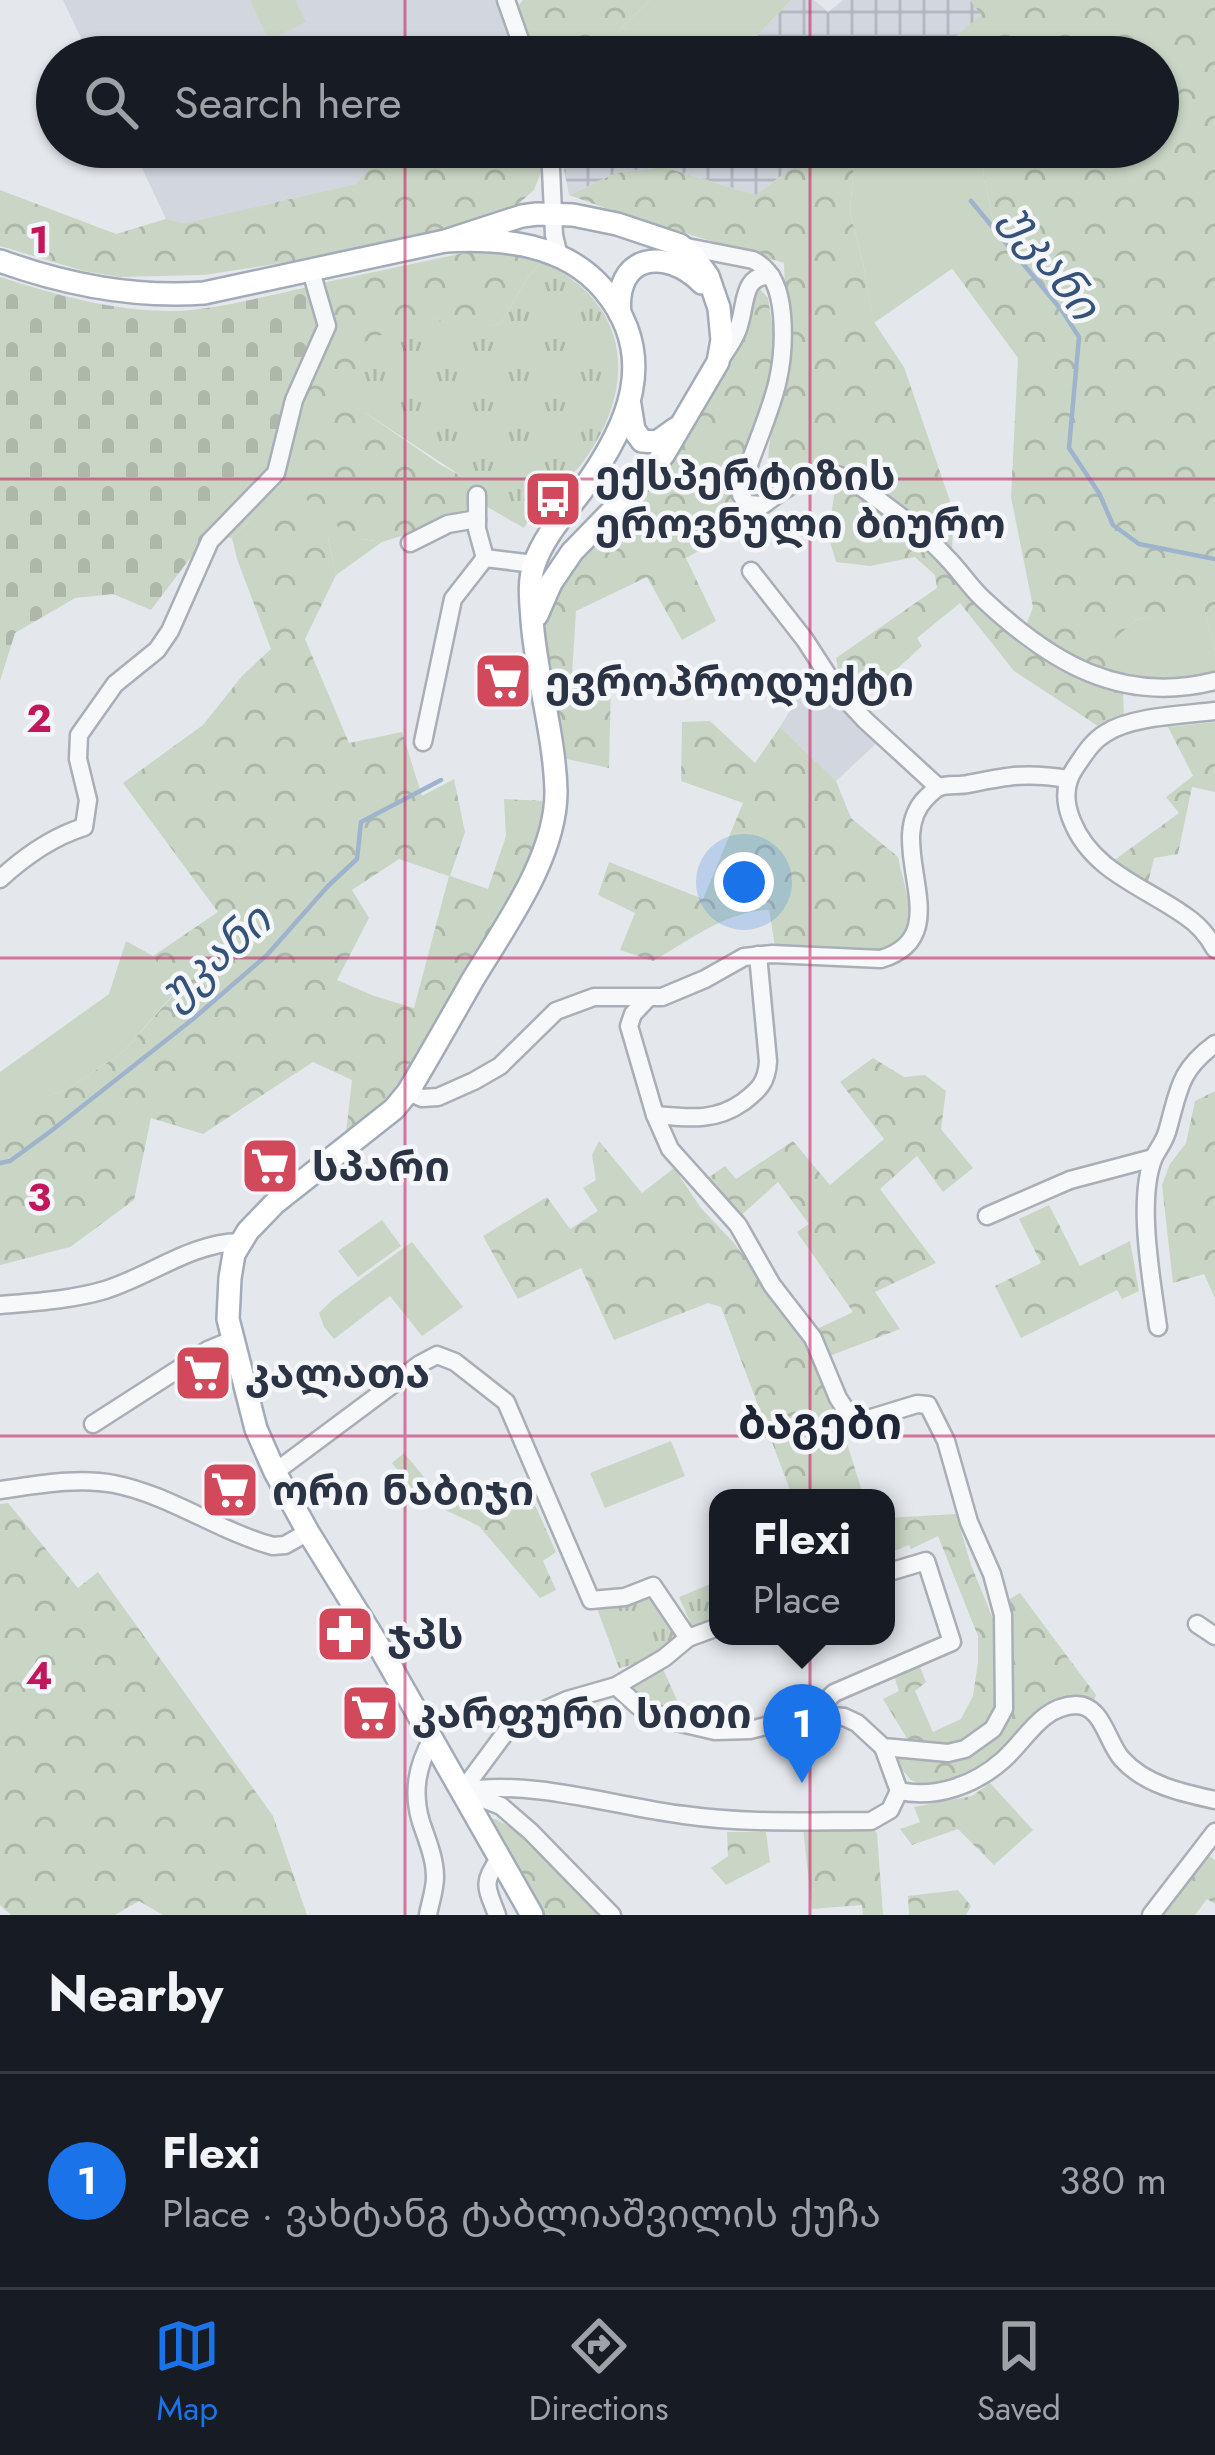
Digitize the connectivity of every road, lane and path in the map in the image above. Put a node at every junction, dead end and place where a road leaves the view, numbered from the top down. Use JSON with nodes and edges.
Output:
{"nodes":[{"id":1,"x":506,"y":0,"type":"edge"},
{"id":2,"x":519,"y":36,"type":"edge"},
{"id":3,"x":552,"y":168,"type":"edge"},
{"id":4,"x":554,"y":183,"type":"junction"},
{"id":5,"x":554,"y":213,"type":"junction"},
{"id":6,"x":522,"y":216,"type":"junction"},
{"id":7,"x":445,"y":241,"type":"junction"},
{"id":8,"x":680,"y":245,"type":"junction"},
{"id":9,"x":559,"y":256,"type":"junction"},
{"id":10,"x":0,"y":261,"type":"edge"},
{"id":11,"x":311,"y":271,"type":"junction"},
{"id":12,"x":771,"y":276,"type":"junction"},
{"id":13,"x":719,"y":308,"type":"junction"},
{"id":14,"x":620,"y":314,"type":"junction"},
{"id":15,"x":718,"y":362,"type":"junction"},
{"id":16,"x":629,"y":405,"type":"junction"},
{"id":17,"x":680,"y":424,"type":"junction"},
{"id":18,"x":477,"y":495,"type":"dead end"},
{"id":19,"x":478,"y":519,"type":"junction"},
{"id":20,"x":410,"y":543,"type":"dead end"},
{"id":21,"x":485,"y":558,"type":"junction"},
{"id":22,"x":534,"y":564,"type":"junction"},
{"id":23,"x":751,"y":571,"type":"dead end"},
{"id":24,"x":533,"y":627,"type":"junction"},
{"id":25,"x":1215,"y":681,"type":"edge"},
{"id":26,"x":1215,"y":711,"type":"edge"},
{"id":27,"x":423,"y":742,"type":"dead end"},
{"id":28,"x":1068,"y":778,"type":"junction"},
{"id":29,"x":938,"y":787,"type":"junction"},
{"id":30,"x":0,"y":879,"type":"edge"},
{"id":31,"x":1212,"y":936,"type":"edge"},
{"id":32,"x":758,"y":956,"type":"junction"},
{"id":33,"x":647,"y":999,"type":"junction"},
{"id":34,"x":1215,"y":1044,"type":"edge"},
{"id":35,"x":408,"y":1092,"type":"junction"},
{"id":36,"x":655,"y":1115,"type":"junction"},
{"id":37,"x":1154,"y":1158,"type":"junction"},
{"id":38,"x":987,"y":1216,"type":"dead end"},
{"id":39,"x":239,"y":1242,"type":"junction"},
{"id":40,"x":0,"y":1305,"type":"edge"},
{"id":41,"x":1158,"y":1327,"type":"dead end"},
{"id":42,"x":232,"y":1340,"type":"junction"},
{"id":43,"x":93,"y":1424,"type":"dead end"},
{"id":44,"x":275,"y":1472,"type":"junction"},
{"id":45,"x":0,"y":1490,"type":"edge"},
{"id":46,"x":308,"y":1532,"type":"junction"},
{"id":47,"x":895,"y":1571,"type":"edge"},
{"id":48,"x":1196,"y":1624,"type":"dead end"},
{"id":49,"x":709,"y":1630,"type":"edge"},
{"id":50,"x":1215,"y":1636,"type":"edge"},
{"id":51,"x":688,"y":1638,"type":"junction"},
{"id":52,"x":616,"y":1686,"type":"junction"},
{"id":53,"x":813,"y":1714,"type":"junction"},
{"id":54,"x":432,"y":1739,"type":"junction"},
{"id":55,"x":883,"y":1747,"type":"junction"},
{"id":56,"x":462,"y":1791,"type":"junction"},
{"id":57,"x":899,"y":1791,"type":"junction"},
{"id":58,"x":1215,"y":1801,"type":"edge"},
{"id":59,"x":1215,"y":1832,"type":"edge"},
{"id":60,"x":499,"y":1859,"type":"junction"},
{"id":61,"x":428,"y":1915,"type":"edge"},
{"id":62,"x":497,"y":1915,"type":"edge"},
{"id":63,"x":532,"y":1915,"type":"edge"},
{"id":64,"x":612,"y":1915,"type":"edge"},
{"id":65,"x":1151,"y":1915,"type":"edge"}],
"edges":[{"from":1,"to":2,"type":"street"},
{"from":3,"to":4,"type":"street"},
{"from":4,"to":5,"type":"street"},
{"from":4,"to":6,"type":"street"},
{"from":5,"to":6,"type":"main road"},
{"from":5,"to":8,"type":"main road"},
{"from":5,"to":9,"type":"street"},
{"from":6,"to":7,"type":"main road"},
{"from":7,"to":9,"type":"main road"},
{"from":7,"to":11,"type":"main road"},
{"from":8,"to":12,"type":"street"},
{"from":8,"to":13,"type":"main road"},
{"from":9,"to":14,"type":"main road"},
{"from":10,"to":11,"type":"main road"},
{"from":11,"to":30,"type":"street"},
{"from":12,"to":15,"type":"street"},
{"from":12,"to":25,"type":"street"},
{"from":13,"to":14,"type":"main road"},
{"from":13,"to":15,"type":"main road"},
{"from":14,"to":16,"type":"main road"},
{"from":15,"to":17,"type":"main road"},
{"from":16,"to":17,"type":"main road"},
{"from":16,"to":22,"type":"main road"},
{"from":17,"to":24,"type":"main road"},
{"from":18,"to":19,"type":"street"},
{"from":19,"to":20,"type":"street"},
{"from":19,"to":21,"type":"street"},
{"from":21,"to":22,"type":"street"},
{"from":21,"to":27,"type":"street"},
{"from":22,"to":24,"type":"main road"},
{"from":23,"to":29,"type":"street"},
{"from":24,"to":35,"type":"main road"},
{"from":26,"to":28,"type":"street"},
{"from":28,"to":29,"type":"street"},
{"from":28,"to":31,"type":"street"},
{"from":29,"to":32,"type":"street"},
{"from":32,"to":33,"type":"street"},
{"from":32,"to":36,"type":"street"},
{"from":33,"to":35,"type":"street"},
{"from":33,"to":36,"type":"street"},
{"from":34,"to":37,"type":"street"},
{"from":35,"to":39,"type":"main road"},
{"from":36,"to":55,"type":"street"},
{"from":37,"to":38,"type":"street"},
{"from":37,"to":41,"type":"street"},
{"from":39,"to":40,"type":"street"},
{"from":39,"to":42,"type":"main road"},
{"from":42,"to":43,"type":"street"},
{"from":42,"to":44,"type":"main road"},
{"from":44,"to":46,"type":"main road"},
{"from":44,"to":51,"type":"street"},
{"from":45,"to":46,"type":"street"},
{"from":46,"to":54,"type":"main road"},
{"from":47,"to":53,"type":"street"},
{"from":48,"to":50,"type":"street"},
{"from":49,"to":51,"type":"street"},
{"from":51,"to":52,"type":"street"},
{"from":52,"to":53,"type":"street"},
{"from":52,"to":56,"type":"street"},
{"from":53,"to":55,"type":"street"},
{"from":54,"to":56,"type":"main road"},
{"from":54,"to":61,"type":"street"},
{"from":55,"to":57,"type":"street"},
{"from":56,"to":57,"type":"street"},
{"from":56,"to":60,"type":"main road"},
{"from":56,"to":64,"type":"street"},
{"from":57,"to":58,"type":"street"},
{"from":59,"to":65,"type":"street"},
{"from":60,"to":62,"type":"street"},
{"from":60,"to":63,"type":"main road"}]}
